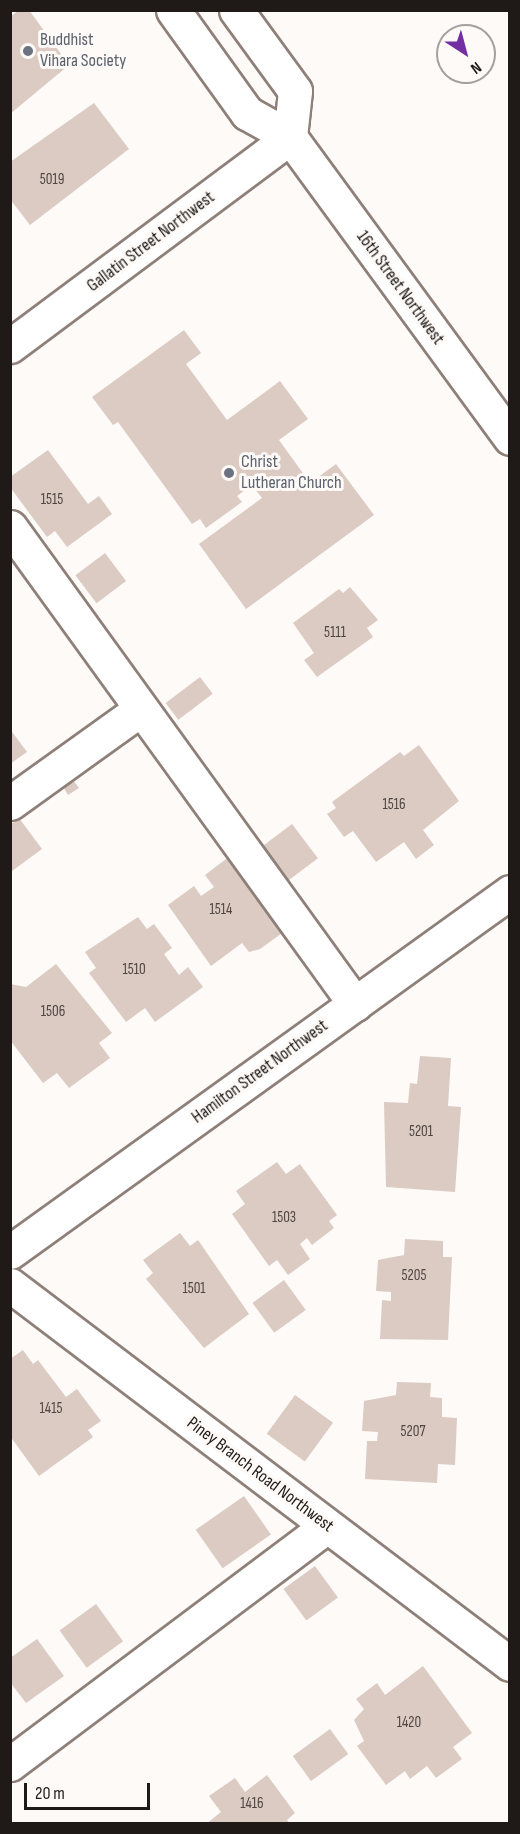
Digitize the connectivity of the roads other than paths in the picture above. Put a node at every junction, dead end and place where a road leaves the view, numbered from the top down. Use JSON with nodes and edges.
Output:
{"nodes":[{"id":1,"x":172,"y":10,"type":"edge"},
{"id":2,"x":236,"y":10,"type":"edge"},
{"id":3,"x":290,"y":137,"type":"junction"},
{"id":4,"x":10,"y":346,"type":"edge"},
{"id":5,"x":510,"y":438,"type":"edge"},
{"id":6,"x":10,"y":527,"type":"edge"},
{"id":7,"x":141,"y":709,"type":"junction"},
{"id":8,"x":10,"y":803,"type":"edge"},
{"id":9,"x":510,"y":892,"type":"edge"},
{"id":10,"x":355,"y":1004,"type":"junction"},
{"id":11,"x":10,"y":1252,"type":"edge"},
{"id":12,"x":10,"y":1285,"type":"edge"},
{"id":13,"x":327,"y":1526,"type":"junction"},
{"id":14,"x":510,"y":1664,"type":"edge"},
{"id":15,"x":10,"y":1764,"type":"edge"}],
"edges":[{"from":1,"to":3,"type":"street","name":"16th Street Northwest"},
{"from":2,"to":3,"type":"street"},
{"from":3,"to":4,"type":"street","name":"Gallatin Street Northwest"},
{"from":3,"to":5,"type":"street","name":"16th Street Northwest"},
{"from":6,"to":7,"type":"street"},
{"from":7,"to":8,"type":"street"},
{"from":7,"to":10,"type":"street"},
{"from":9,"to":10,"type":"street","name":"Hamilton Street Northwest"},
{"from":10,"to":11,"type":"street","name":"Hamilton Street Northwest"},
{"from":12,"to":13,"type":"street","name":"Piney Branch Road Northwest"},
{"from":13,"to":14,"type":"street","name":"Piney Branch Road Northwest"},
{"from":13,"to":15,"type":"street"}]}
